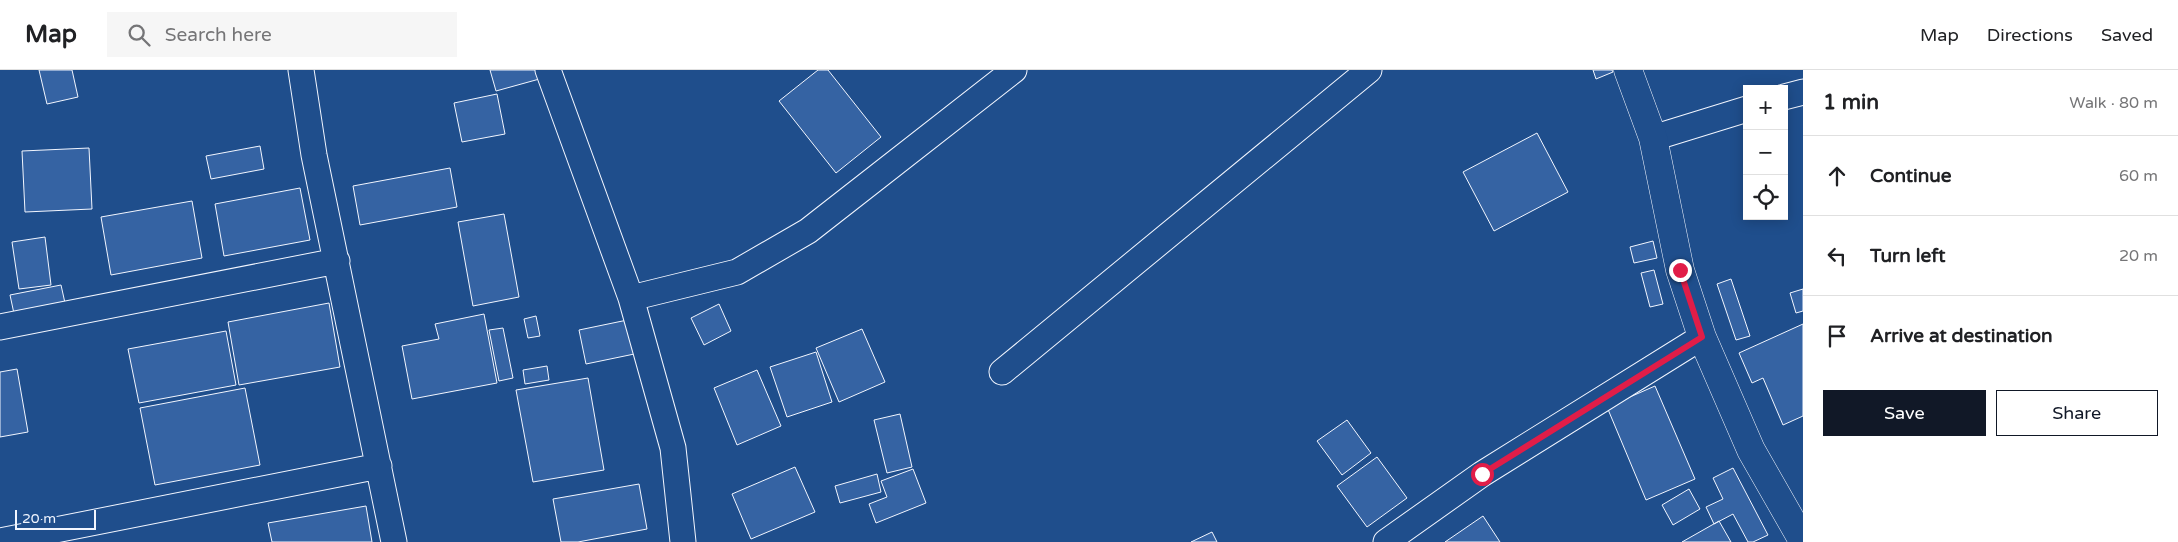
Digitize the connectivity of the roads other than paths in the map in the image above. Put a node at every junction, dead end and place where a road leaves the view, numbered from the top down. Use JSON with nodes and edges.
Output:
{"nodes":[{"id":1,"x":301,"y":70,"type":"edge"},
{"id":2,"x":548,"y":70,"type":"edge"},
{"id":3,"x":1014,"y":70,"type":"edge"},
{"id":4,"x":1369,"y":70,"type":"edge"},
{"id":5,"x":1628,"y":70,"type":"edge"},
{"id":6,"x":1803,"y":92,"type":"edge"},
{"id":7,"x":1788,"y":97,"type":"edge"},
{"id":8,"x":1743,"y":110,"type":"edge"},
{"id":9,"x":1653,"y":138,"type":"junction"},
{"id":10,"x":336,"y":261,"type":"junction"},
{"id":11,"x":631,"y":298,"type":"junction"},
{"id":12,"x":0,"y":327,"type":"edge"},
{"id":13,"x":1702,"y":337,"type":"junction"},
{"id":14,"x":1002,"y":372,"type":"dead end"},
{"id":15,"x":379,"y":466,"type":"junction"},
{"id":16,"x":0,"y":541,"type":"edge"},
{"id":17,"x":1803,"y":541,"type":"edge"},
{"id":18,"x":394,"y":542,"type":"edge"},
{"id":19,"x":683,"y":542,"type":"edge"},
{"id":20,"x":1386,"y":542,"type":"edge"}],
"edges":[{"from":1,"to":10,"type":"street"},
{"from":2,"to":11,"type":"street"},
{"from":3,"to":11,"type":"street"},
{"from":4,"to":14,"type":"street"},
{"from":5,"to":9,"type":"street"},
{"from":6,"to":7,"type":"street"},
{"from":8,"to":9,"type":"street"},
{"from":9,"to":13,"type":"street"},
{"from":10,"to":12,"type":"street"},
{"from":10,"to":15,"type":"street"},
{"from":11,"to":19,"type":"street"},
{"from":13,"to":17,"type":"street"},
{"from":13,"to":20,"type":"street"},
{"from":15,"to":16,"type":"street"},
{"from":15,"to":18,"type":"street"}]}
